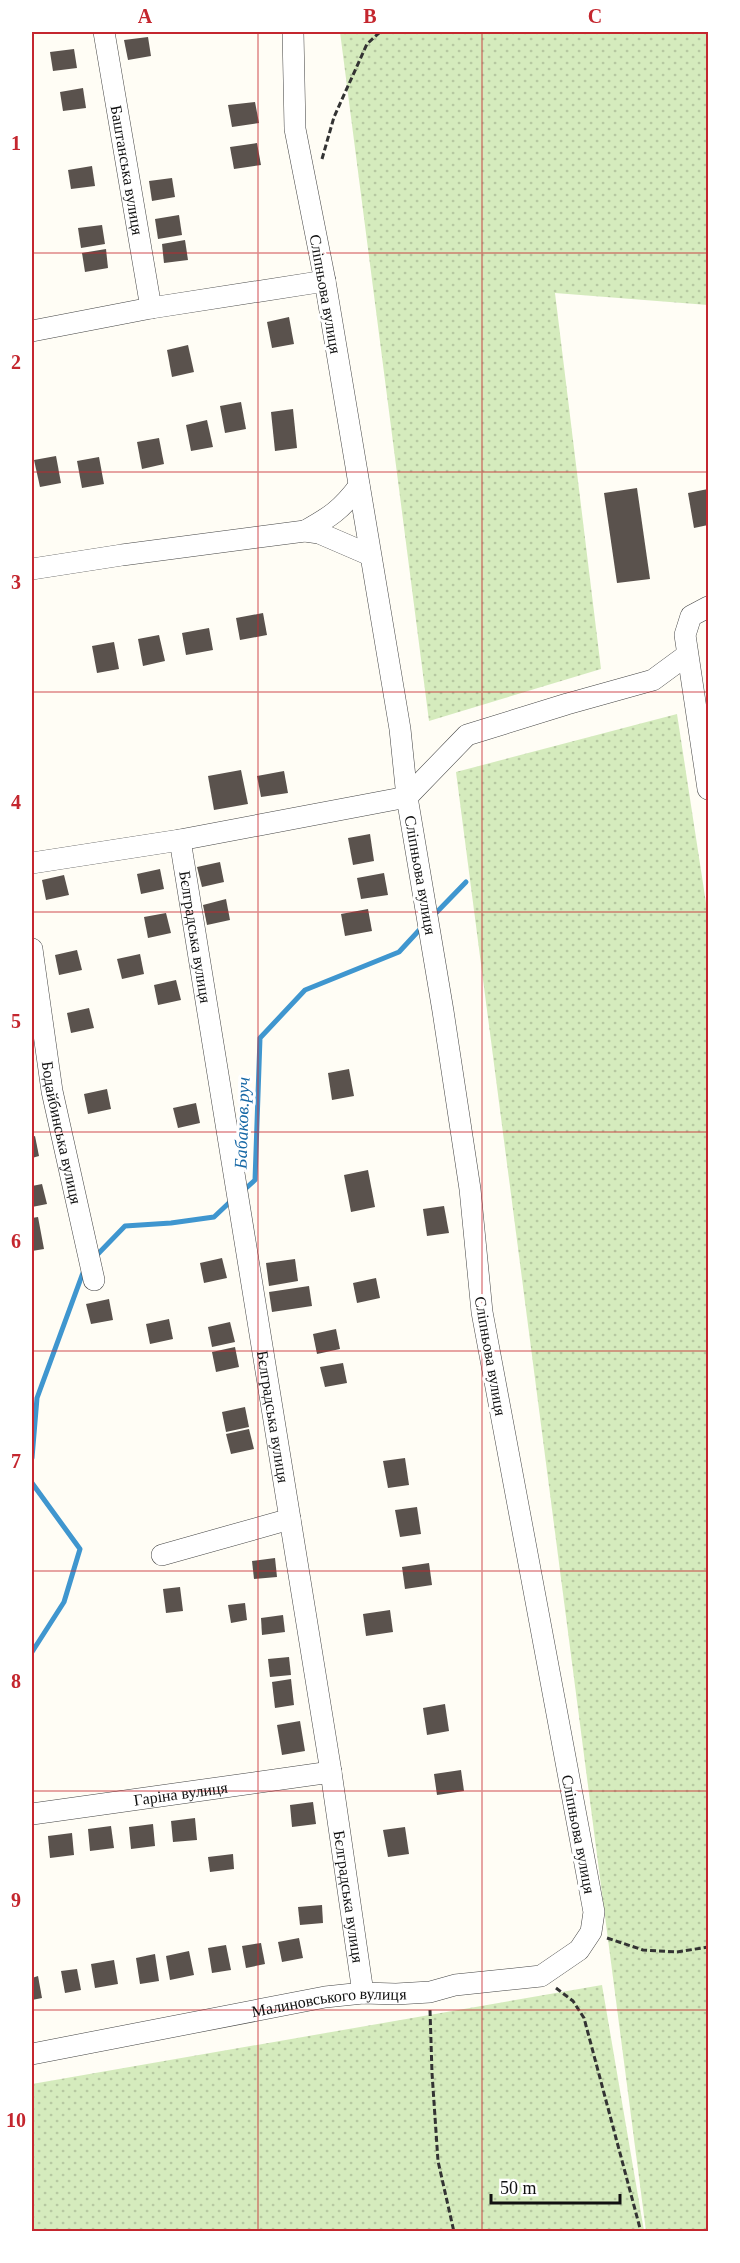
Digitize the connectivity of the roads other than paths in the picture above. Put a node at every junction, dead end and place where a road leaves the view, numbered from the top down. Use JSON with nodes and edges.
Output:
{"nodes":[{"id":1,"x":104,"y":32,"type":"edge"},
{"id":2,"x":293,"y":32,"type":"edge"},
{"id":3,"x":325,"y":282,"type":"junction"},
{"id":4,"x":151,"y":308,"type":"junction"},
{"id":5,"x":32,"y":331,"type":"edge"},
{"id":6,"x":358,"y":486,"type":"junction"},
{"id":7,"x":305,"y":531,"type":"junction"},
{"id":8,"x":370,"y":555,"type":"junction"},
{"id":9,"x":32,"y":569,"type":"edge"},
{"id":10,"x":708,"y":607,"type":"edge"},
{"id":11,"x":687,"y":655,"type":"junction"},
{"id":12,"x":708,"y":789,"type":"edge"},
{"id":13,"x":407,"y":797,"type":"junction"},
{"id":14,"x":180,"y":840,"type":"junction"},
{"id":15,"x":32,"y":863,"type":"edge"},
{"id":16,"x":32,"y":949,"type":"edge"},
{"id":17,"x":94,"y":1280,"type":"dead end"},
{"id":18,"x":290,"y":1519,"type":"junction"},
{"id":19,"x":162,"y":1555,"type":"dead end"},
{"id":20,"x":331,"y":1772,"type":"junction"},
{"id":21,"x":32,"y":1814,"type":"edge"},
{"id":22,"x":541,"y":1976,"type":"joint"},
{"id":23,"x":363,"y":1993,"type":"junction"},
{"id":24,"x":32,"y":2054,"type":"edge"}],
"edges":[{"from":1,"to":4,"type":"street","name":"Баштанська вулиця"},
{"from":2,"to":3,"type":"street","name":"Сліпньова вулиця"},
{"from":3,"to":4,"type":"street"},
{"from":3,"to":6,"type":"street","name":"Сліпньова вулиця"},
{"from":4,"to":5,"type":"street"},
{"from":6,"to":7,"type":"street"},
{"from":6,"to":8,"type":"street","name":"Сліпньова вулиця"},
{"from":7,"to":8,"type":"street"},
{"from":7,"to":9,"type":"street"},
{"from":8,"to":13,"type":"street","name":"Сліпньова вулиця"},
{"from":10,"to":11,"type":"street"},
{"from":11,"to":12,"type":"street"},
{"from":11,"to":13,"type":"street"},
{"from":13,"to":14,"type":"street","name":"Сліпньова вулиця"},
{"from":13,"to":22,"type":"street","name":"Сліпньова вулиця"},
{"from":14,"to":15,"type":"street","name":"Сліпньова вулиця"},
{"from":14,"to":18,"type":"street","name":"Бєлградська вулиця"},
{"from":16,"to":17,"type":"street","name":"Бодайбинська вулиця"},
{"from":18,"to":19,"type":"street"},
{"from":18,"to":20,"type":"street","name":"Бєлградська вулиця"},
{"from":20,"to":21,"type":"street","name":"Гаріна вулиця"},
{"from":20,"to":23,"type":"street","name":"Бєлградська вулиця"},
{"from":22,"to":23,"type":"street","name":"Малиновського вулиця"},
{"from":23,"to":24,"type":"street","name":"Малиновського вулиця"}]}
